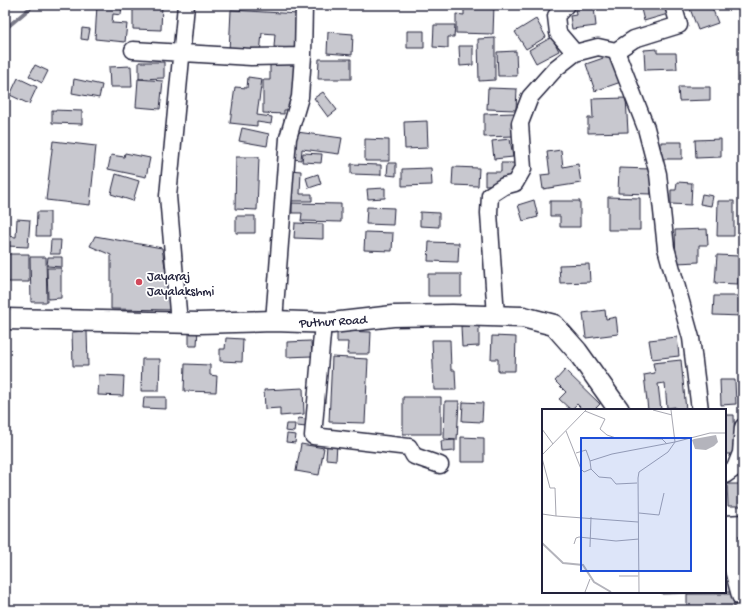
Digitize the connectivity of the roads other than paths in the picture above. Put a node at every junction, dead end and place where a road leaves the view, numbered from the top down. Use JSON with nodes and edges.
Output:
{"nodes":[{"id":1,"x":186,"y":5,"type":"edge"},
{"id":2,"x":304,"y":5,"type":"edge"},
{"id":3,"x":566,"y":5,"type":"edge"},
{"id":4,"x":673,"y":5,"type":"edge"},
{"id":5,"x":133,"y":50,"type":"dead end"},
{"id":6,"x":616,"y":50,"type":"junction"},
{"id":7,"x":181,"y":52,"type":"junction"},
{"id":8,"x":575,"y":54,"type":"junction"},
{"id":9,"x":303,"y":56,"type":"junction"},
{"id":10,"x":496,"y":316,"type":"junction"},
{"id":11,"x":5,"y":319,"type":"edge"},
{"id":12,"x":274,"y":321,"type":"junction"},
{"id":13,"x":179,"y":323,"type":"junction"},
{"id":14,"x":323,"y":323,"type":"junction"},
{"id":15,"x":618,"y":409,"type":"edge"},
{"id":16,"x":700,"y":409,"type":"edge"},
{"id":17,"x":743,"y":427,"type":"edge"},
{"id":18,"x":440,"y":465,"type":"dead end"},
{"id":19,"x":726,"y":474,"type":"edge"},
{"id":20,"x":743,"y":525,"type":"edge"},
{"id":21,"x":726,"y":528,"type":"edge"},
{"id":22,"x":726,"y":532,"type":"edge"},
{"id":23,"x":743,"y":595,"type":"edge"}],
"edges":[{"from":1,"to":7,"type":"street"},
{"from":2,"to":9,"type":"street"},
{"from":3,"to":8,"type":"street"},
{"from":4,"to":6,"type":"street"},
{"from":5,"to":7,"type":"street"},
{"from":6,"to":8,"type":"street"},
{"from":6,"to":16,"type":"street"},
{"from":7,"to":9,"type":"street"},
{"from":7,"to":13,"type":"street"},
{"from":8,"to":10,"type":"street"},
{"from":9,"to":12,"type":"street"},
{"from":10,"to":14,"type":"street","name":"Puthur Road"},
{"from":10,"to":15,"type":"street","name":"Puthur Road"},
{"from":11,"to":13,"type":"street","name":"Puthur Road"},
{"from":12,"to":13,"type":"street","name":"Puthur Road"},
{"from":12,"to":14,"type":"street","name":"Puthur Road"},
{"from":14,"to":18,"type":"street"},
{"from":17,"to":19,"type":"street"},
{"from":20,"to":21,"type":"street"},
{"from":22,"to":23,"type":"main road"}]}
